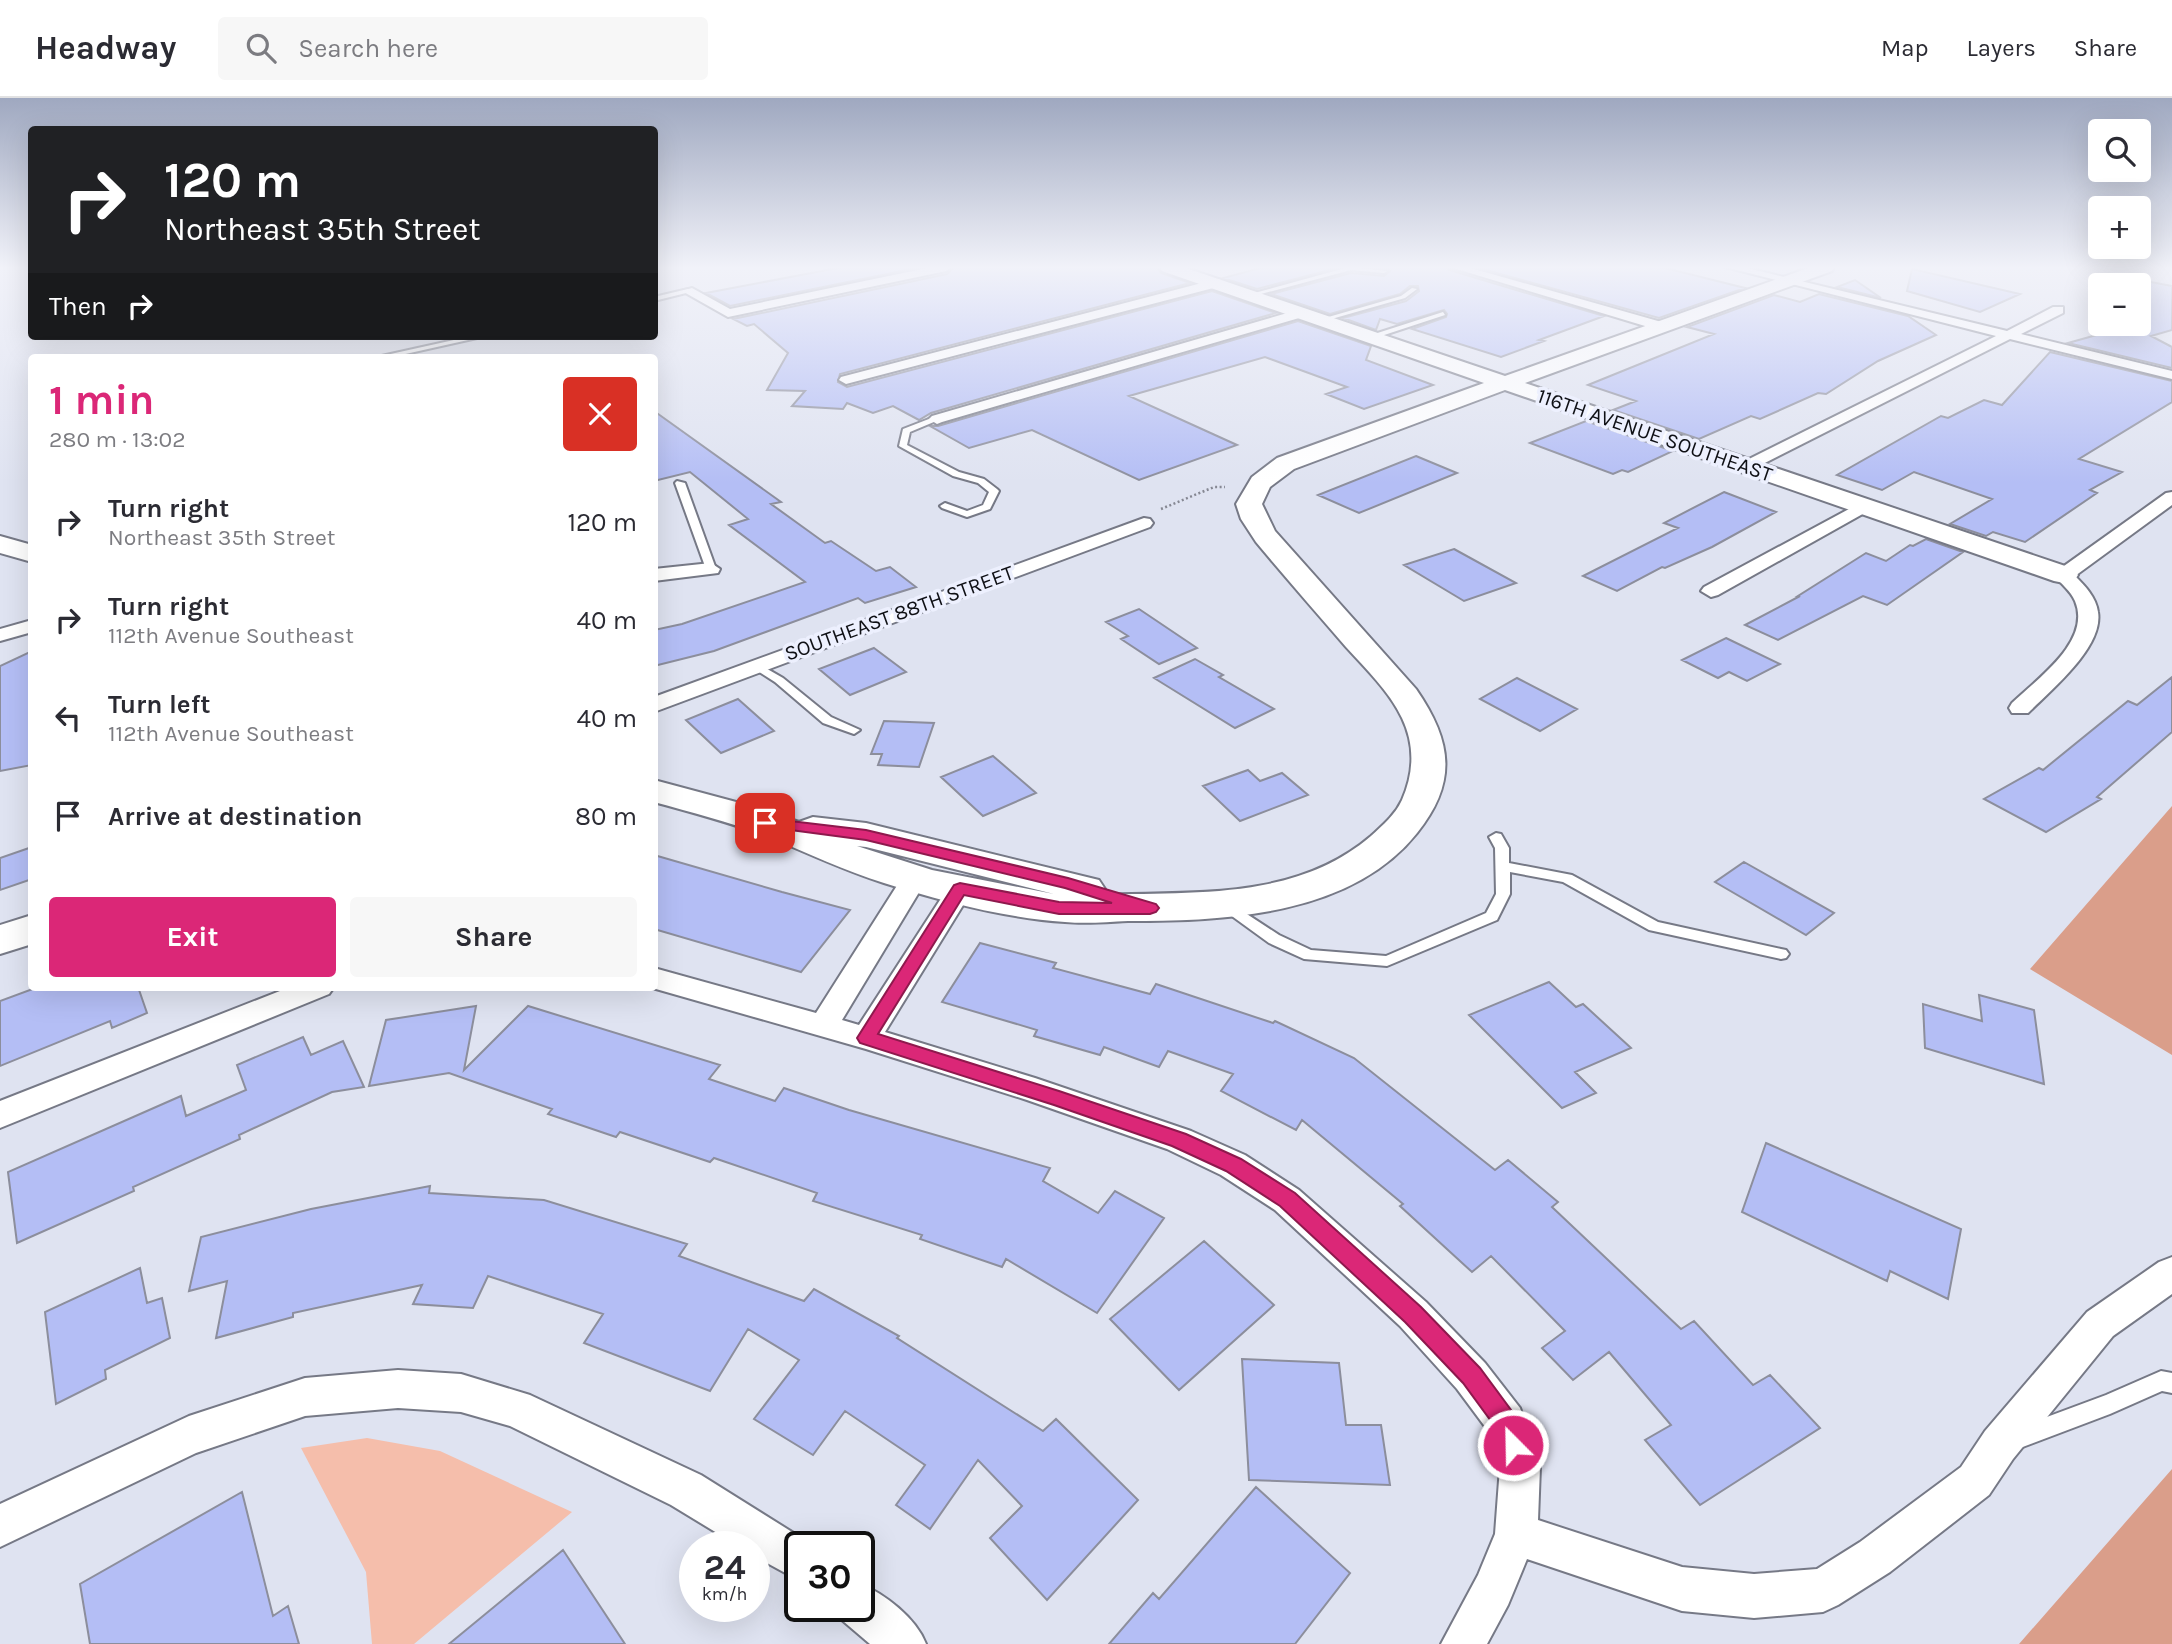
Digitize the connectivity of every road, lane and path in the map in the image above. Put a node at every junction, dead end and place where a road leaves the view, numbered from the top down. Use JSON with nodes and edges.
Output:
{"nodes":[{"id":1,"x":1002,"y":339,"type":"edge"},
{"id":2,"x":1227,"y":339,"type":"edge"},
{"id":3,"x":1375,"y":339,"type":"edge"},
{"id":4,"x":1624,"y":339,"type":"edge"},
{"id":5,"x":2002,"y":339,"type":"edge"},
{"id":6,"x":2027,"y":339,"type":"edge"},
{"id":7,"x":463,"y":340,"type":"edge"},
{"id":8,"x":395,"y":354,"type":"edge"},
{"id":9,"x":2172,"y":375,"type":"edge"},
{"id":10,"x":846,"y":380,"type":"dead end"},
{"id":11,"x":1502,"y":383,"type":"junction"},
{"id":12,"x":937,"y":419,"type":"joint"},
{"id":13,"x":1747,"y":467,"type":"junction"},
{"id":14,"x":680,"y":482,"type":"dead end"},
{"id":15,"x":1256,"y":487,"type":"junction"},
{"id":16,"x":2172,"y":497,"type":"edge"},
{"id":17,"x":945,"y":506,"type":"dead end"},
{"id":18,"x":1862,"y":506,"type":"junction"},
{"id":19,"x":1144,"y":523,"type":"joint"},
{"id":20,"x":0,"y":544,"type":"edge"},
{"id":21,"x":28,"y":553,"type":"edge"},
{"id":22,"x":711,"y":569,"type":"joint"},
{"id":23,"x":658,"y":575,"type":"edge"},
{"id":24,"x":2064,"y":575,"type":"junction"},
{"id":25,"x":1711,"y":591,"type":"dead end"},
{"id":26,"x":28,"y":627,"type":"edge"},
{"id":27,"x":0,"y":635,"type":"edge"},
{"id":28,"x":757,"y":666,"type":"junction"},
{"id":29,"x":658,"y":703,"type":"edge"},
{"id":30,"x":2020,"y":708,"type":"dead end"},
{"id":31,"x":854,"y":730,"type":"dead end"},
{"id":32,"x":658,"y":792,"type":"edge"},
{"id":33,"x":765,"y":823,"type":"junction"},
{"id":34,"x":1496,"y":837,"type":"dead end"},
{"id":35,"x":1502,"y":866,"type":"junction"},
{"id":36,"x":914,"y":879,"type":"junction"},
{"id":37,"x":960,"y":889,"type":"junction"},
{"id":38,"x":1225,"y":906,"type":"junction"},
{"id":39,"x":1150,"y":908,"type":"junction"},
{"id":40,"x":28,"y":930,"type":"edge"},
{"id":41,"x":0,"y":940,"type":"edge"},
{"id":42,"x":1781,"y":954,"type":"dead end"},
{"id":43,"x":658,"y":979,"type":"edge"},
{"id":44,"x":309,"y":991,"type":"edge"},
{"id":45,"x":823,"y":1026,"type":"junction"},
{"id":46,"x":866,"y":1038,"type":"junction"},
{"id":47,"x":0,"y":1115,"type":"edge"},
{"id":48,"x":2172,"y":1273,"type":"edge"},
{"id":49,"x":2172,"y":1382,"type":"edge"},
{"id":50,"x":1999,"y":1445,"type":"junction"},
{"id":51,"x":0,"y":1526,"type":"edge"},
{"id":52,"x":1516,"y":1534,"type":"junction"},
{"id":53,"x":784,"y":1550,"type":"edge"},
{"id":54,"x":875,"y":1619,"type":"edge"},
{"id":55,"x":904,"y":1644,"type":"edge"},
{"id":56,"x":1463,"y":1644,"type":"edge"}],
"edges":[{"from":1,"to":10,"type":"street"},
{"from":2,"to":12,"type":"street"},
{"from":3,"to":11,"type":"street","name":"116TH AVENUE SOUTHEAST"},
{"from":4,"to":11,"type":"street"},
{"from":5,"to":13,"type":"street"},
{"from":6,"to":9,"type":"street"},
{"from":7,"to":8,"type":"lane"},
{"from":11,"to":13,"type":"street","name":"116TH AVENUE SOUTHEAST"},
{"from":11,"to":15,"type":"street"},
{"from":12,"to":17,"type":"lane"},
{"from":13,"to":18,"type":"street","name":"116TH AVENUE SOUTHEAST"},
{"from":14,"to":22,"type":"lane"},
{"from":15,"to":19,"type":"path"},
{"from":15,"to":38,"type":"street"},
{"from":16,"to":24,"type":"street"},
{"from":18,"to":24,"type":"street","name":"116TH AVENUE SOUTHEAST"},
{"from":18,"to":25,"type":"street"},
{"from":19,"to":28,"type":"street","name":"SOUTHEAST 88TH STREET"},
{"from":20,"to":21,"type":"street"},
{"from":22,"to":23,"type":"street"},
{"from":24,"to":30,"type":"street"},
{"from":26,"to":27,"type":"street"},
{"from":28,"to":29,"type":"street","name":"SOUTHEAST 88TH STREET"},
{"from":28,"to":31,"type":"lane"},
{"from":32,"to":33,"type":"street"},
{"from":33,"to":36,"type":"street"},
{"from":33,"to":39,"type":"street"},
{"from":34,"to":35,"type":"lane"},
{"from":35,"to":38,"type":"lane"},
{"from":35,"to":42,"type":"lane"},
{"from":36,"to":37,"type":"street"},
{"from":36,"to":45,"type":"street"},
{"from":37,"to":39,"type":"street"},
{"from":37,"to":46,"type":"street"},
{"from":38,"to":39,"type":"street"},
{"from":40,"to":41,"type":"street"},
{"from":43,"to":45,"type":"street"},
{"from":44,"to":47,"type":"street"},
{"from":45,"to":46,"type":"street"},
{"from":46,"to":52,"type":"street"},
{"from":48,"to":50,"type":"street"},
{"from":49,"to":50,"type":"lane"},
{"from":50,"to":52,"type":"street"},
{"from":51,"to":53,"type":"street"},
{"from":52,"to":56,"type":"street"},
{"from":54,"to":55,"type":"street"}]}
